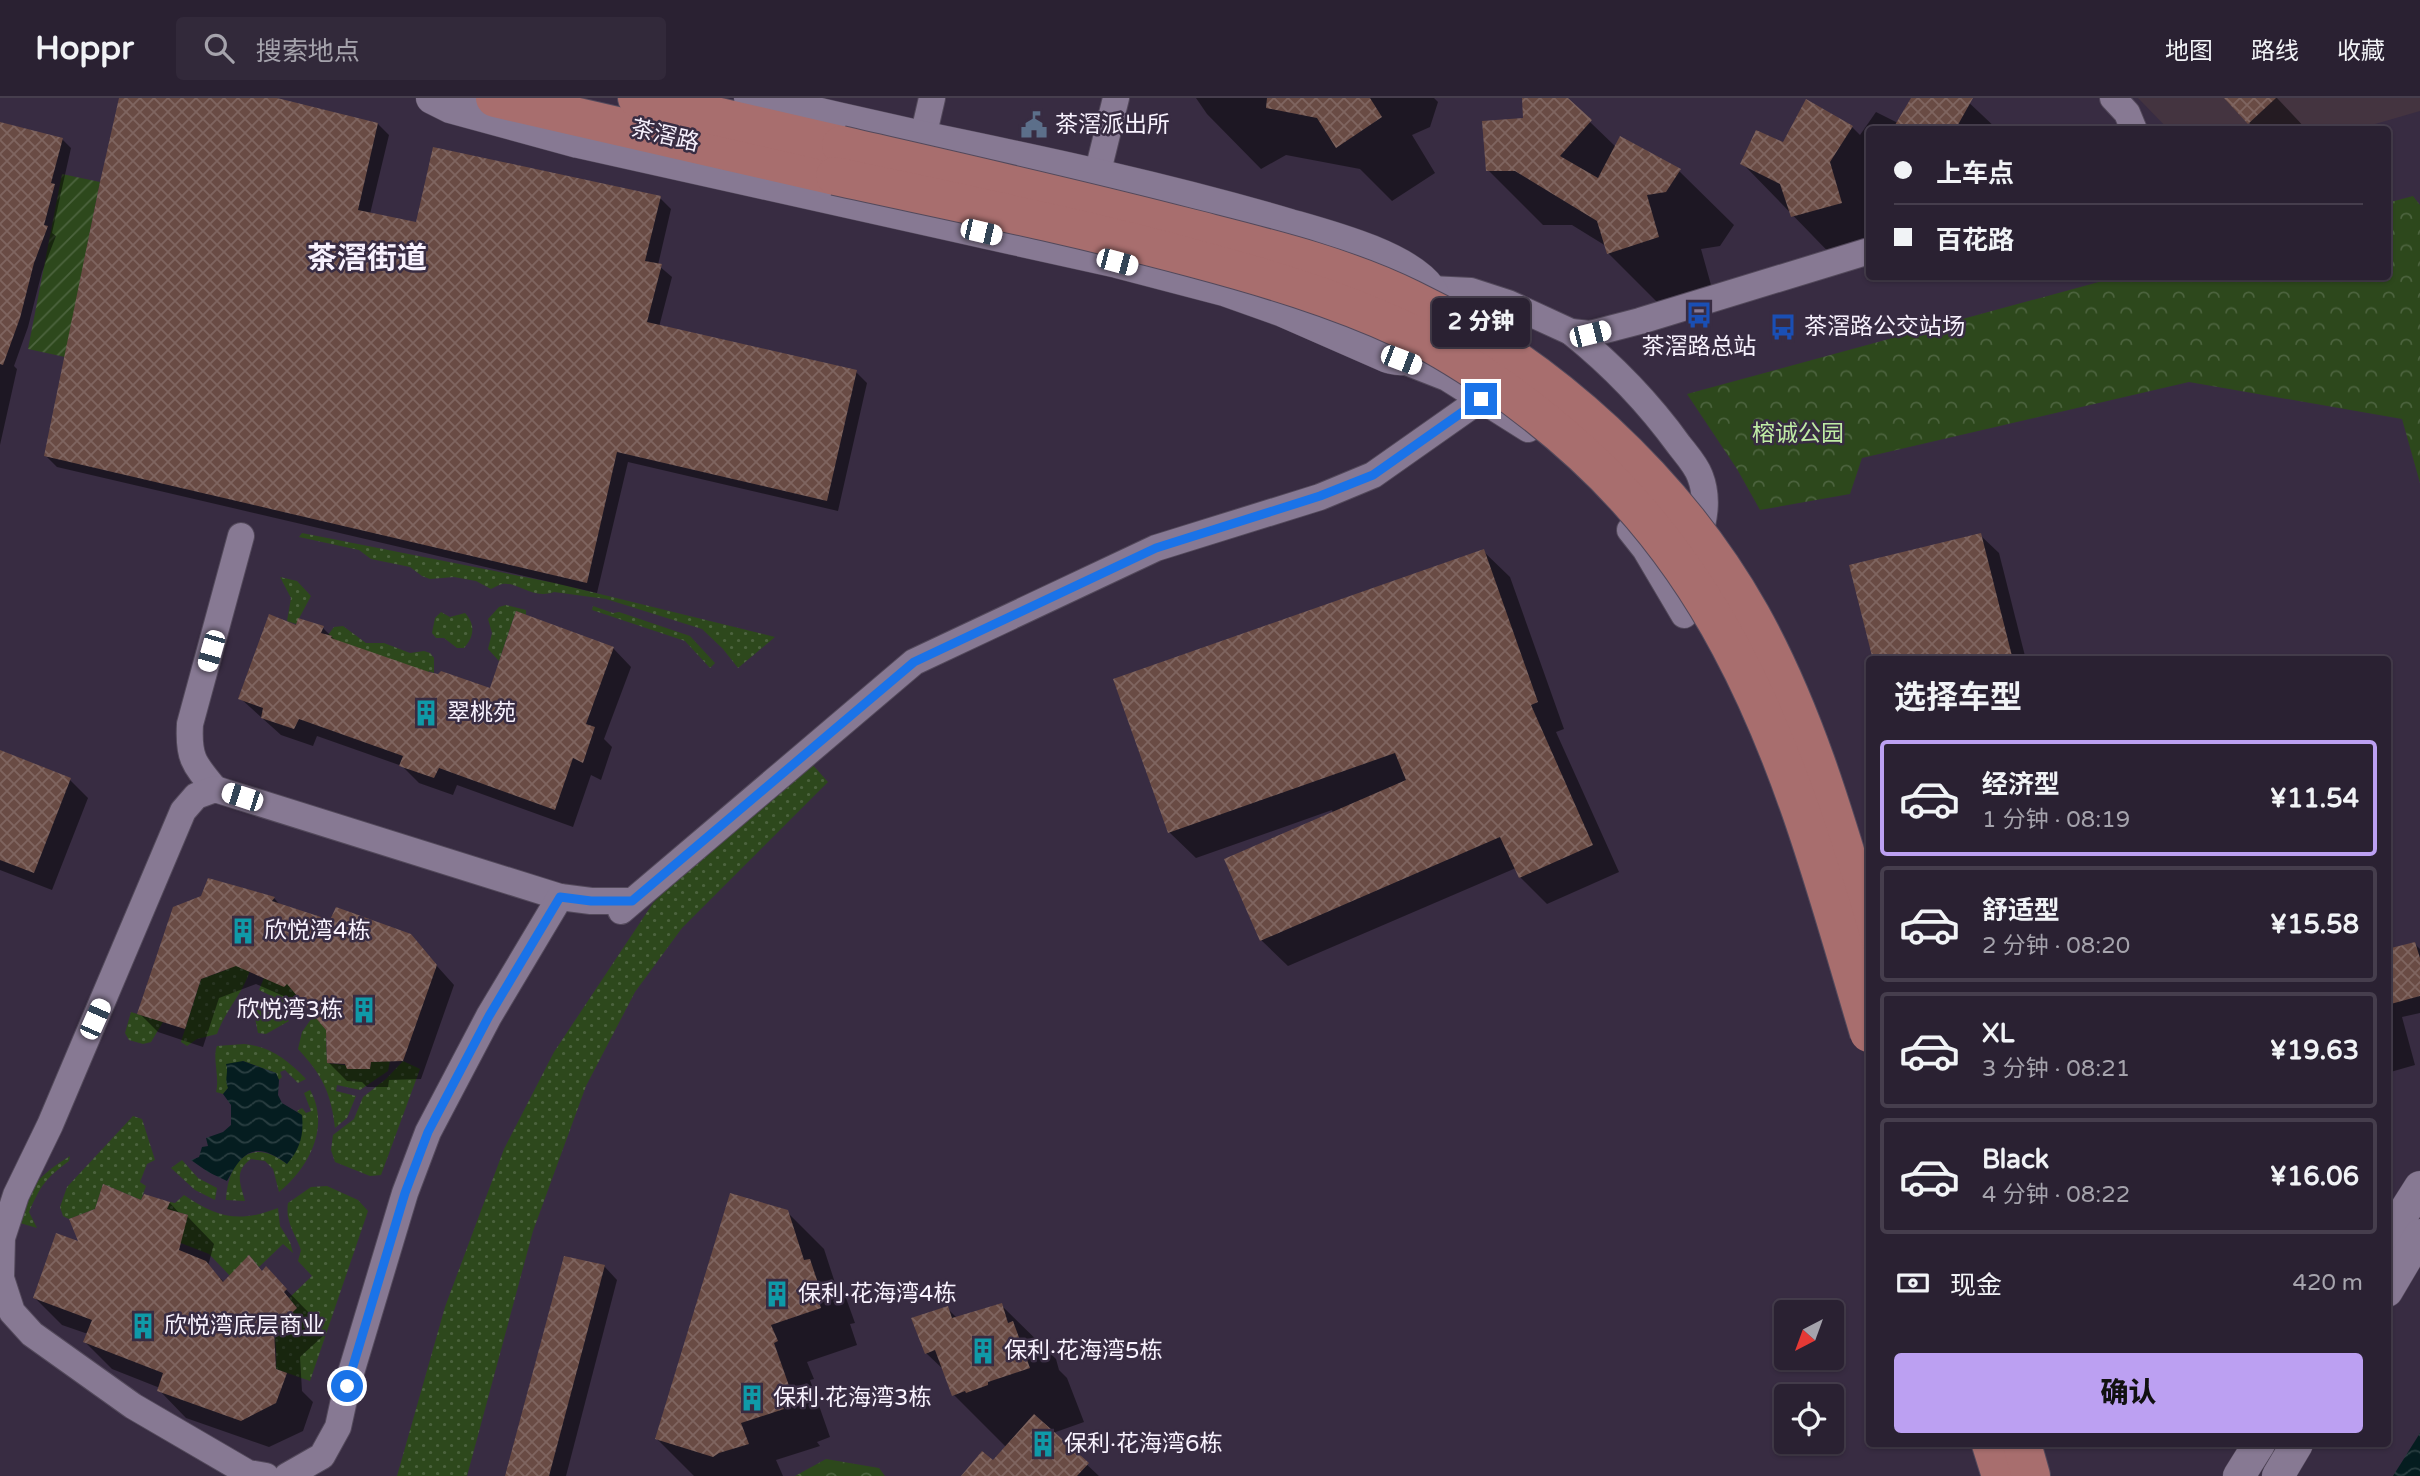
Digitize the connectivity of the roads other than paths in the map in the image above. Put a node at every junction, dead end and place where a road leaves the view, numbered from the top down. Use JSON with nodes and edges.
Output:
{"nodes":[{"id":1,"x":432,"y":98,"type":"edge"},
{"id":2,"x":495,"y":98,"type":"edge"},
{"id":3,"x":637,"y":98,"type":"edge"},
{"id":4,"x":750,"y":98,"type":"edge"},
{"id":5,"x":932,"y":98,"type":"edge"},
{"id":6,"x":1116,"y":98,"type":"edge"},
{"id":7,"x":2113,"y":98,"type":"edge"},
{"id":8,"x":2132,"y":126,"type":"edge"},
{"id":9,"x":923,"y":137,"type":"junction"},
{"id":10,"x":838,"y":160,"type":"junction"},
{"id":11,"x":1097,"y":175,"type":"junction"},
{"id":12,"x":1866,"y":252,"type":"edge"},
{"id":13,"x":1430,"y":289,"type":"junction"},
{"id":14,"x":1570,"y":332,"type":"junction"},
{"id":15,"x":1401,"y":360,"type":"junction"},
{"id":16,"x":1481,"y":399,"type":"junction"},
{"id":17,"x":1690,"y":460,"type":"junction"},
{"id":18,"x":1602,"y":495,"type":"junction"},
{"id":19,"x":241,"y":536,"type":"dead end"},
{"id":20,"x":215,"y":789,"type":"junction"},
{"id":21,"x":560,"y":897,"type":"junction"},
{"id":22,"x":1866,"y":921,"type":"edge"},
{"id":23,"x":1866,"y":1024,"type":"edge"},
{"id":24,"x":2420,"y":1187,"type":"edge"},
{"id":25,"x":2391,"y":1233,"type":"edge"},
{"id":26,"x":2420,"y":1235,"type":"edge"},
{"id":27,"x":2391,"y":1284,"type":"edge"},
{"id":28,"x":1993,"y":1447,"type":"edge"},
{"id":29,"x":2023,"y":1447,"type":"edge"},
{"id":30,"x":2257,"y":1447,"type":"edge"},
{"id":31,"x":2295,"y":1447,"type":"edge"},
{"id":32,"x":266,"y":1476,"type":"edge"},
{"id":33,"x":287,"y":1476,"type":"edge"},
{"id":34,"x":2001,"y":1476,"type":"edge"},
{"id":35,"x":2031,"y":1476,"type":"edge"},
{"id":36,"x":2239,"y":1476,"type":"edge"},
{"id":37,"x":2278,"y":1476,"type":"edge"}],
"edges":[{"from":1,"to":15,"type":"street"},
{"from":2,"to":10,"type":"main road","name":"茶滘路"},
{"from":3,"to":10,"type":"main road","name":"茶滘路"},
{"from":4,"to":9,"type":"street"},
{"from":5,"to":9,"type":"street"},
{"from":6,"to":11,"type":"street"},
{"from":7,"to":8,"type":"street"},
{"from":9,"to":11,"type":"street"},
{"from":10,"to":22,"type":"main road","bridge":true},
{"from":10,"to":23,"type":"main road","bridge":true},
{"from":11,"to":13,"type":"street"},
{"from":12,"to":14,"type":"street"},
{"from":13,"to":14,"type":"street"},
{"from":13,"to":15,"type":"street"},
{"from":14,"to":17,"type":"street"},
{"from":15,"to":16,"type":"street"},
{"from":16,"to":18,"type":"street"},
{"from":16,"to":21,"type":"street"},
{"from":17,"to":18,"type":"street"},
{"from":17,"to":18,"type":"street"},
{"from":19,"to":20,"type":"street"},
{"from":20,"to":21,"type":"street"},
{"from":20,"to":32,"type":"street"},
{"from":21,"to":33,"type":"street"},
{"from":24,"to":25,"type":"street"},
{"from":26,"to":27,"type":"street"},
{"from":28,"to":34,"type":"main road"},
{"from":29,"to":35,"type":"main road"},
{"from":30,"to":36,"type":"street"},
{"from":31,"to":37,"type":"street"}]}
